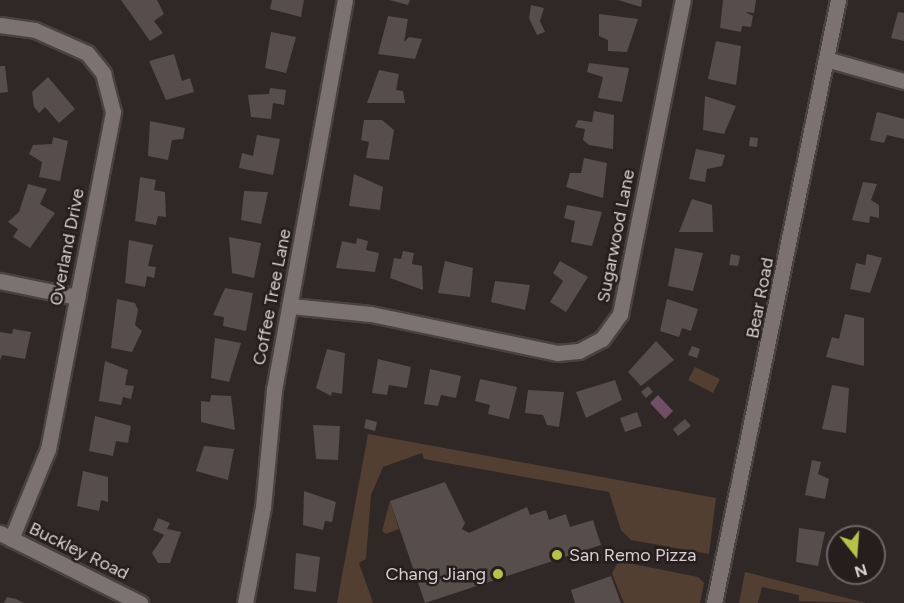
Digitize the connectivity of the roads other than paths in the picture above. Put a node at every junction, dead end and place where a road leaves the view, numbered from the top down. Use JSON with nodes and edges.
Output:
{"nodes":[{"id":1,"x":345,"y":0,"type":"edge"},
{"id":2,"x":683,"y":0,"type":"edge"},
{"id":3,"x":838,"y":0,"type":"edge"},
{"id":4,"x":0,"y":26,"type":"edge"},
{"id":5,"x":826,"y":59,"type":"junction"},
{"id":6,"x":904,"y":81,"type":"edge"},
{"id":7,"x":0,"y":281,"type":"edge"},
{"id":8,"x":77,"y":297,"type":"junction"},
{"id":9,"x":291,"y":306,"type":"junction"},
{"id":10,"x":5,"y":536,"type":"edge"},
{"id":11,"x":140,"y":603,"type":"edge"},
{"id":12,"x":245,"y":603,"type":"edge"},
{"id":13,"x":714,"y":603,"type":"edge"}],
"edges":[{"from":1,"to":9,"type":"street","name":"Coffee Tree Lane"},
{"from":2,"to":9,"type":"street","name":"Sugarwood Lane"},
{"from":3,"to":5,"type":"street","name":"Bear Road"},
{"from":4,"to":8,"type":"street","name":"Overland Drive"},
{"from":5,"to":6,"type":"street"},
{"from":5,"to":13,"type":"street","name":"Bear Road"},
{"from":7,"to":8,"type":"street"},
{"from":8,"to":10,"type":"street","name":"Overland Drive"},
{"from":9,"to":12,"type":"street","name":"Coffee Tree Lane"},
{"from":10,"to":11,"type":"street","name":"Buckley Road"}]}
